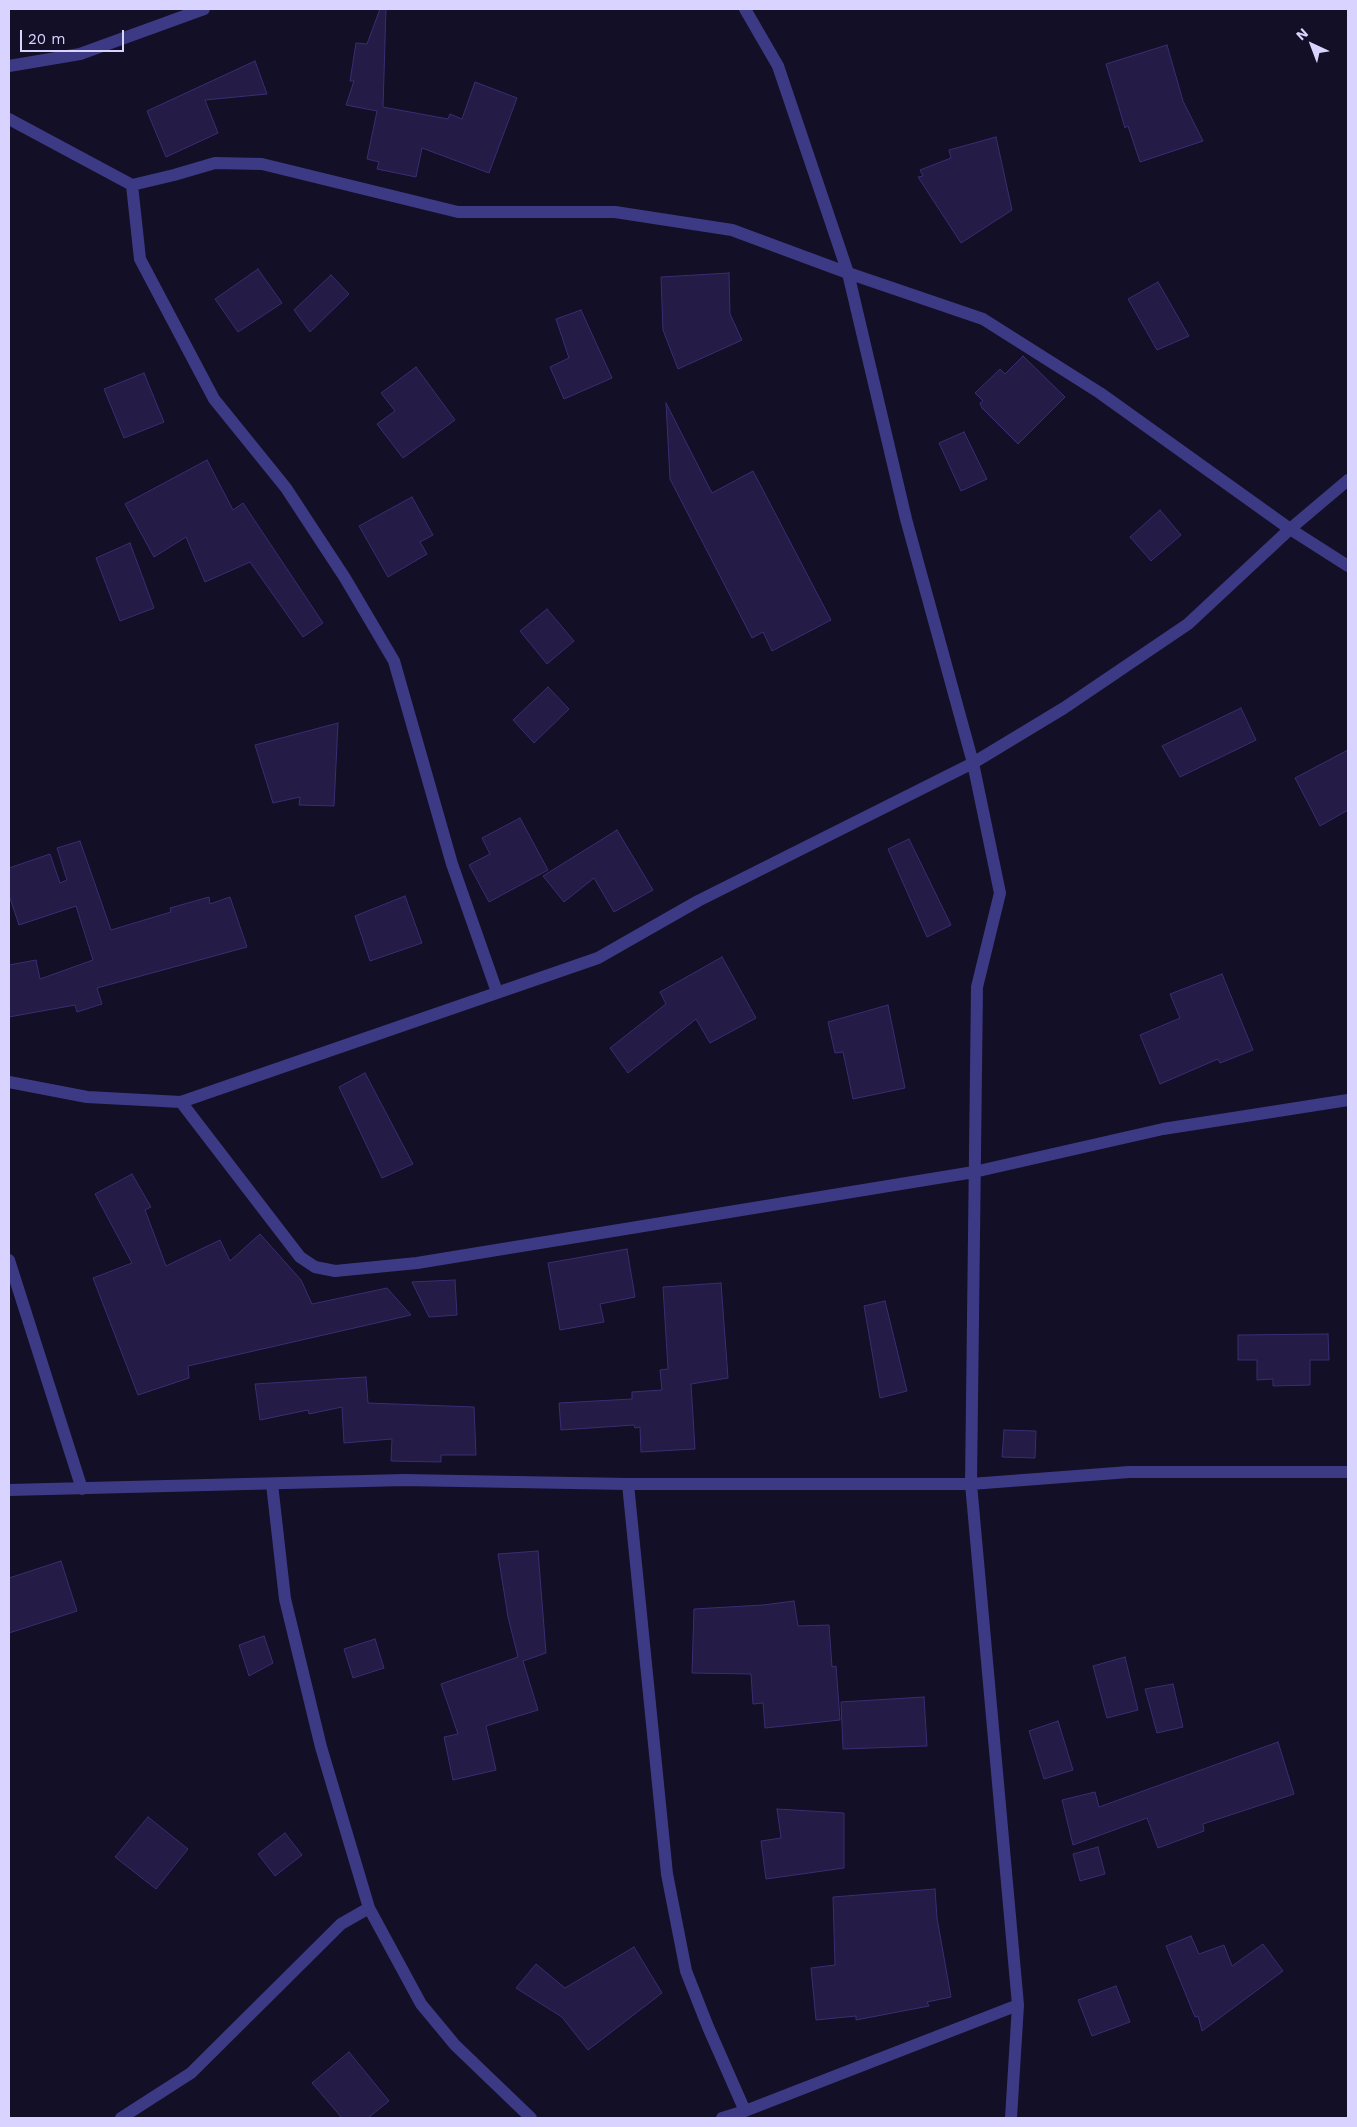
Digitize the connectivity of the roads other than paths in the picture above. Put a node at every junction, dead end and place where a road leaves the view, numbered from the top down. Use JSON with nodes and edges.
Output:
{"nodes":[{"id":1,"x":204,"y":9,"type":"edge"},
{"id":2,"x":745,"y":9,"type":"edge"},
{"id":3,"x":9,"y":66,"type":"edge"},
{"id":4,"x":9,"y":119,"type":"edge"},
{"id":5,"x":132,"y":185,"type":"junction"},
{"id":6,"x":848,"y":273,"type":"junction"},
{"id":7,"x":1348,"y":480,"type":"edge"},
{"id":8,"x":1290,"y":529,"type":"junction"},
{"id":9,"x":1348,"y":566,"type":"edge"},
{"id":10,"x":973,"y":763,"type":"junction"},
{"id":11,"x":497,"y":992,"type":"junction"},
{"id":12,"x":9,"y":1082,"type":"edge"},
{"id":13,"x":1348,"y":1100,"type":"edge"},
{"id":14,"x":181,"y":1102,"type":"junction"},
{"id":15,"x":974,"y":1172,"type":"junction"},
{"id":16,"x":9,"y":1260,"type":"edge"},
{"id":17,"x":1348,"y":1472,"type":"edge"},
{"id":18,"x":272,"y":1484,"type":"junction"},
{"id":19,"x":628,"y":1484,"type":"junction"},
{"id":20,"x":971,"y":1484,"type":"junction"},
{"id":21,"x":82,"y":1489,"type":"junction"},
{"id":22,"x":9,"y":1490,"type":"edge"},
{"id":23,"x":369,"y":1908,"type":"junction"},
{"id":24,"x":1018,"y":2005,"type":"junction"},
{"id":25,"x":745,"y":2111,"type":"junction"},
{"id":26,"x":121,"y":2118,"type":"edge"},
{"id":27,"x":532,"y":2118,"type":"edge"},
{"id":28,"x":722,"y":2118,"type":"edge"},
{"id":29,"x":1011,"y":2118,"type":"edge"}],
"edges":[{"from":1,"to":3,"type":"street"},
{"from":2,"to":6,"type":"street"},
{"from":4,"to":5,"type":"street"},
{"from":5,"to":6,"type":"street"},
{"from":5,"to":11,"type":"street"},
{"from":6,"to":8,"type":"street"},
{"from":6,"to":10,"type":"street"},
{"from":7,"to":8,"type":"street"},
{"from":8,"to":9,"type":"street"},
{"from":8,"to":10,"type":"street"},
{"from":10,"to":11,"type":"street"},
{"from":10,"to":15,"type":"street"},
{"from":11,"to":14,"type":"street"},
{"from":12,"to":14,"type":"street"},
{"from":13,"to":15,"type":"street"},
{"from":14,"to":15,"type":"street"},
{"from":15,"to":20,"type":"street"},
{"from":16,"to":21,"type":"street"},
{"from":17,"to":20,"type":"street"},
{"from":18,"to":19,"type":"street"},
{"from":18,"to":21,"type":"street"},
{"from":18,"to":23,"type":"street"},
{"from":19,"to":20,"type":"street"},
{"from":19,"to":25,"type":"street"},
{"from":20,"to":24,"type":"street"},
{"from":21,"to":22,"type":"street"},
{"from":23,"to":26,"type":"street"},
{"from":23,"to":27,"type":"street"},
{"from":24,"to":25,"type":"street"},
{"from":24,"to":29,"type":"street"},
{"from":25,"to":28,"type":"street"}]}
